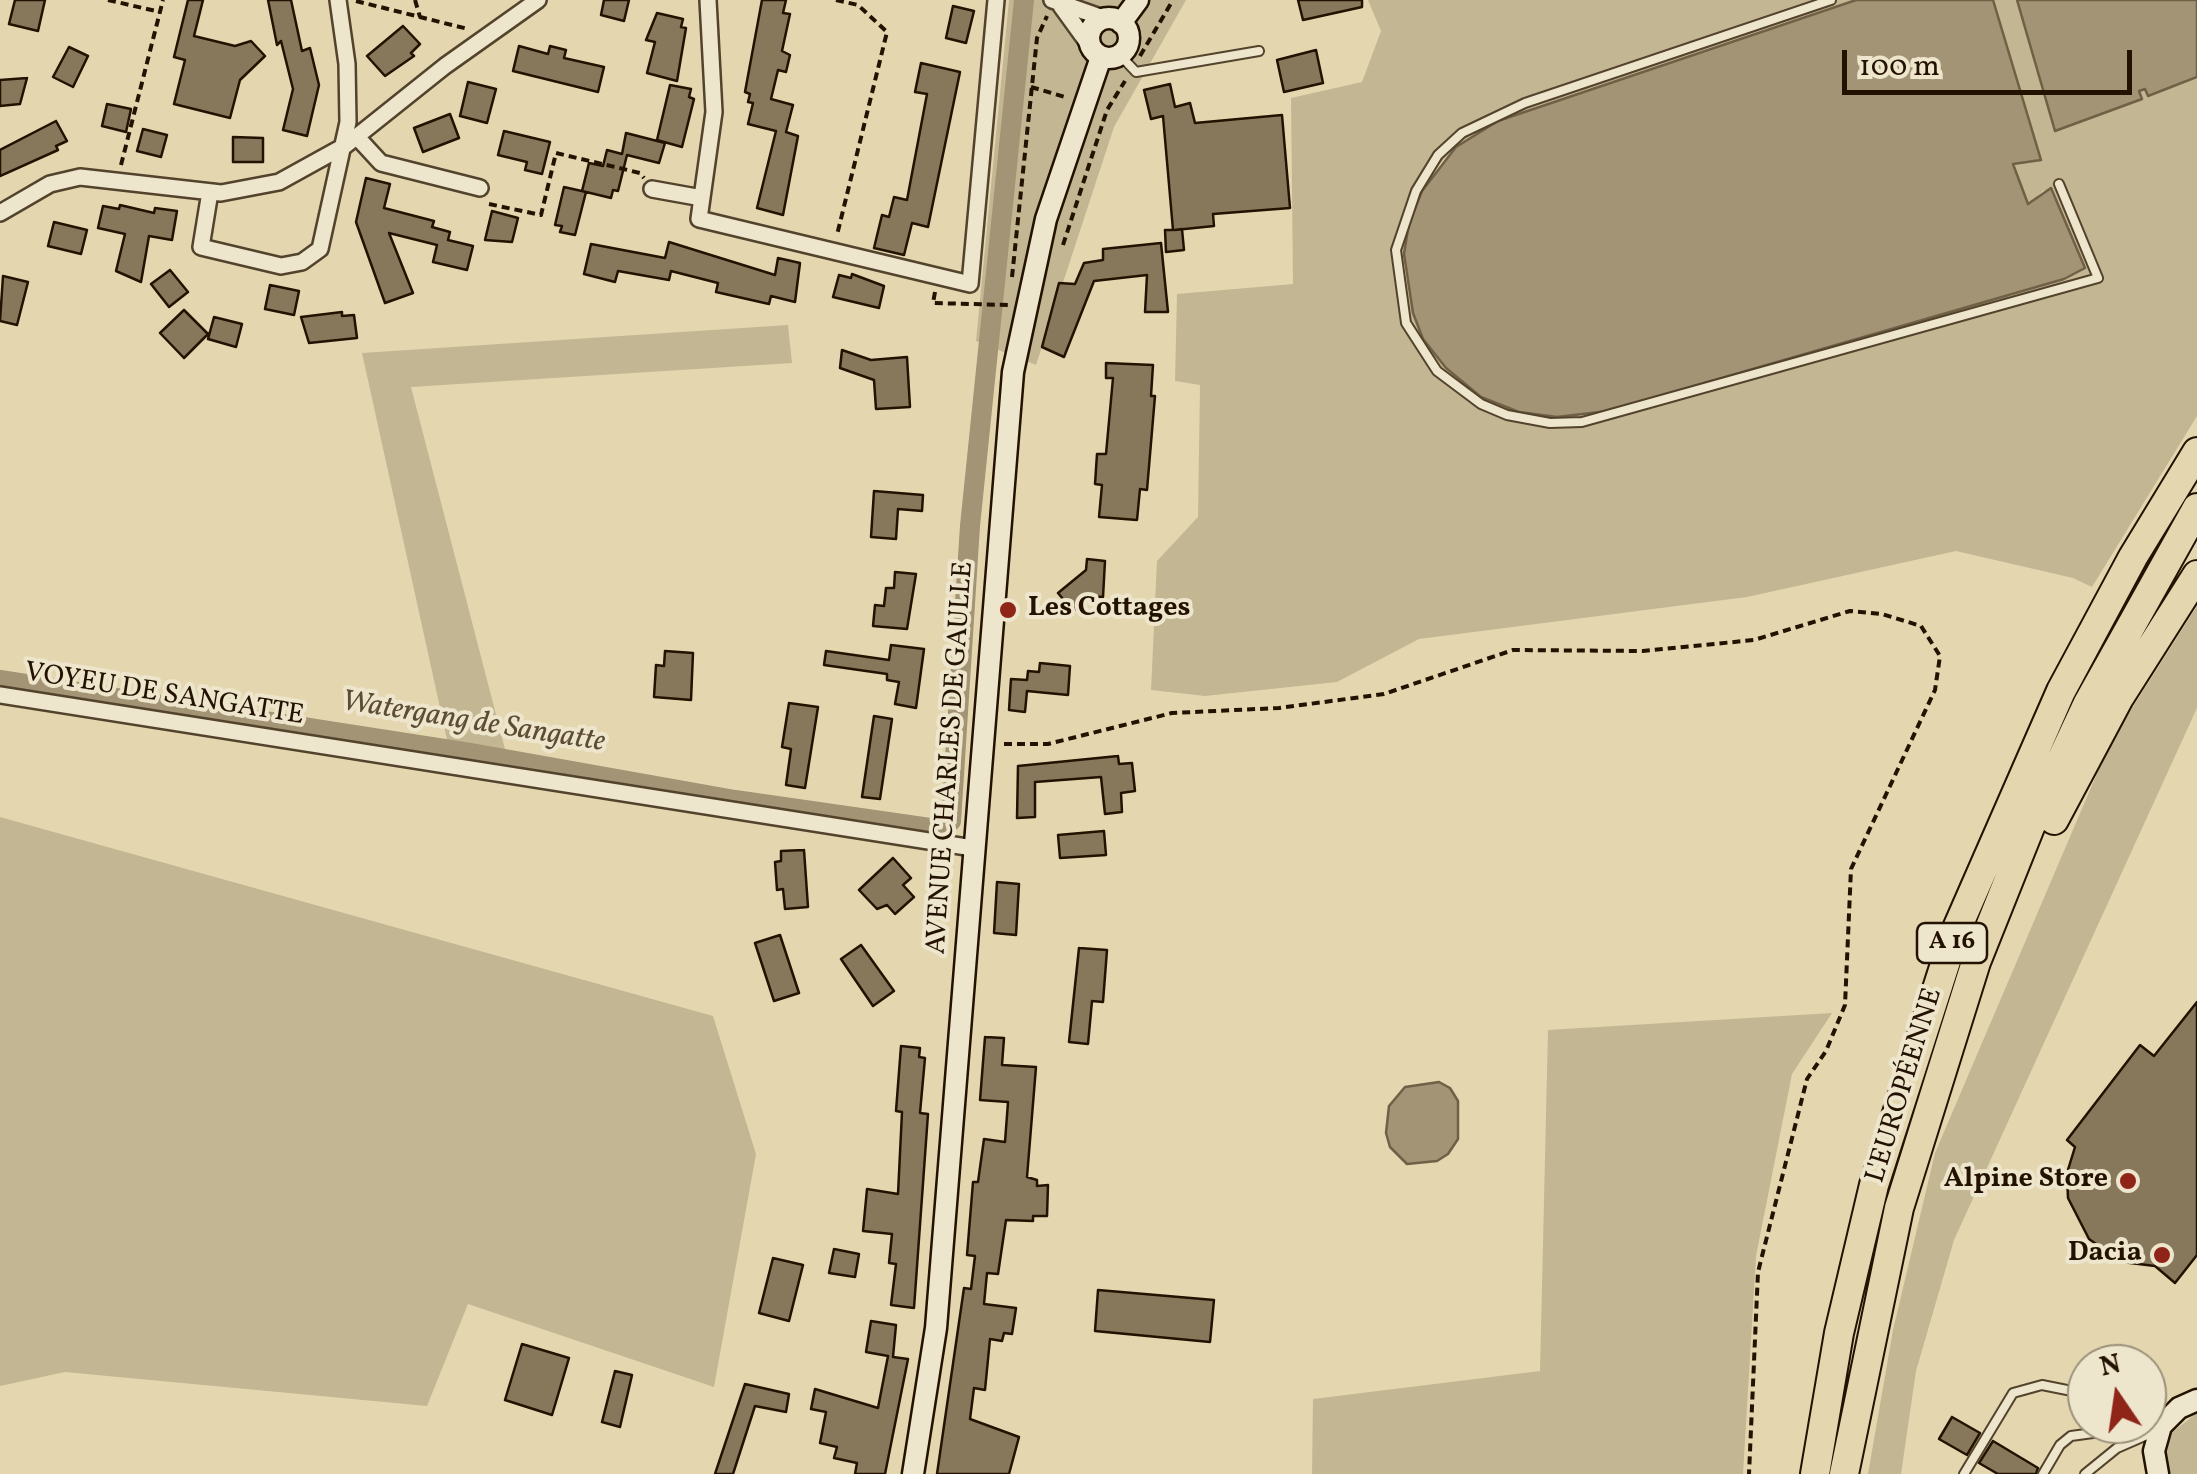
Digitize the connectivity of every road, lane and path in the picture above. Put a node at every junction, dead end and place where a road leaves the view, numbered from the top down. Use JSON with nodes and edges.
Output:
{"nodes":[{"id":1,"x":108,"y":0,"type":"edge"},
{"id":2,"x":162,"y":0,"type":"edge"},
{"id":3,"x":338,"y":0,"type":"edge"},
{"id":4,"x":351,"y":0,"type":"edge"},
{"id":5,"x":415,"y":0,"type":"edge"},
{"id":6,"x":538,"y":0,"type":"edge"},
{"id":7,"x":708,"y":0,"type":"edge"},
{"id":8,"x":836,"y":0,"type":"edge"},
{"id":9,"x":996,"y":0,"type":"edge"},
{"id":10,"x":1138,"y":0,"type":"edge"},
{"id":11,"x":1173,"y":0,"type":"edge"},
{"id":12,"x":1831,"y":0,"type":"edge"},
{"id":13,"x":1057,"y":3,"type":"edge"},
{"id":14,"x":160,"y":12,"type":"junction"},
{"id":15,"x":420,"y":17,"type":"junction"},
{"id":16,"x":1114,"y":21,"type":"junction"},
{"id":17,"x":487,"y":34,"type":"junction"},
{"id":18,"x":1259,"y":51,"type":"dead end"},
{"id":19,"x":1110,"y":57,"type":"junction"},
{"id":20,"x":1031,"y":87,"type":"junction"},
{"id":21,"x":1086,"y":102,"type":"junction"},
{"id":22,"x":351,"y":141,"type":"junction"},
{"id":23,"x":118,"y":180,"type":"junction"},
{"id":24,"x":2060,"y":184,"type":"dead end"},
{"id":25,"x":480,"y":188,"type":"joint"},
{"id":26,"x":652,"y":189,"type":"joint"},
{"id":27,"x":210,"y":192,"type":"junction"},
{"id":28,"x":702,"y":198,"type":"junction"},
{"id":29,"x":0,"y":213,"type":"edge"},
{"id":30,"x":1016,"y":243,"type":"dead end"},
{"id":31,"x":833,"y":251,"type":"junction"},
{"id":32,"x":1058,"y":258,"type":"dead end"},
{"id":33,"x":980,"y":304,"type":"dead end"},
{"id":34,"x":1008,"y":304,"type":"dead end"},
{"id":35,"x":2197,"y":452,"type":"edge"},
{"id":36,"x":2197,"y":508,"type":"edge"},
{"id":37,"x":2197,"y":575,"type":"edge"},
{"id":38,"x":0,"y":695,"type":"edge"},
{"id":39,"x":981,"y":744,"type":"junction"},
{"id":40,"x":973,"y":848,"type":"junction"},
{"id":41,"x":1920,"y":1128,"type":"junction"},
{"id":42,"x":2067,"y":1390,"type":"edge"},
{"id":43,"x":2197,"y":1400,"type":"edge"},
{"id":44,"x":2167,"y":1417,"type":"edge"},
{"id":45,"x":2067,"y":1439,"type":"edge"},
{"id":46,"x":2123,"y":1444,"type":"edge"},
{"id":47,"x":2158,"y":1444,"type":"edge"},
{"id":48,"x":2155,"y":1469,"type":"edge"},
{"id":49,"x":913,"y":1474,"type":"edge"},
{"id":50,"x":1749,"y":1474,"type":"edge"},
{"id":51,"x":1814,"y":1474,"type":"edge"},
{"id":52,"x":1844,"y":1474,"type":"edge"},
{"id":53,"x":1964,"y":1474,"type":"edge"},
{"id":54,"x":2042,"y":1474,"type":"edge"},
{"id":55,"x":2085,"y":1474,"type":"edge"}],
"edges":[{"from":1,"to":14,"type":"path"},
{"from":2,"to":14,"type":"path"},
{"from":3,"to":22,"type":"street"},
{"from":4,"to":15,"type":"path"},
{"from":5,"to":15,"type":"path"},
{"from":6,"to":17,"type":"street"},
{"from":7,"to":28,"type":"street"},
{"from":8,"to":31,"type":"path"},
{"from":9,"to":31,"type":"street"},
{"from":10,"to":16,"type":"main road","name":"AVENUE CHARLES DE GAULLE"},
{"from":11,"to":19,"type":"path"},
{"from":12,"to":24,"type":"lane"},
{"from":13,"to":16,"type":"street"},
{"from":13,"to":19,"type":"street"},
{"from":13,"to":20,"type":"path"},
{"from":14,"to":23,"type":"path"},
{"from":15,"to":17,"type":"path"},
{"from":16,"to":19,"type":"main road","name":"AVENUE CHARLES DE GAULLE"},
{"from":16,"to":19,"type":"main road","name":"AVENUE CHARLES DE GAULLE"},
{"from":17,"to":22,"type":"street"},
{"from":18,"to":19,"type":"lane"},
{"from":19,"to":21,"type":"main road","name":"AVENUE CHARLES DE GAULLE"},
{"from":19,"to":32,"type":"path"},
{"from":20,"to":21,"type":"path"},
{"from":20,"to":30,"type":"path"},
{"from":21,"to":39,"type":"main road","name":"AVENUE CHARLES DE GAULLE"},
{"from":22,"to":25,"type":"street"},
{"from":22,"to":27,"type":"street"},
{"from":22,"to":27,"type":"street"},
{"from":23,"to":27,"type":"street"},
{"from":23,"to":29,"type":"street"},
{"from":25,"to":26,"type":"path"},
{"from":26,"to":28,"type":"street"},
{"from":28,"to":31,"type":"street"},
{"from":33,"to":34,"type":"path"},
{"from":35,"to":51,"type":"highway","name":"L'EUROPÉENNE","number":"A 16"},
{"from":36,"to":41,"type":"highway","name":"L'EUROPÉENNE","number":"A 16"},
{"from":37,"to":41,"type":"highway"},
{"from":38,"to":40,"type":"street","name":"VOYEU DE SANGATTE"},
{"from":39,"to":40,"type":"main road","name":"AVENUE CHARLES DE GAULLE"},
{"from":39,"to":50,"type":"path"},
{"from":40,"to":49,"type":"main road","name":"AVENUE CHARLES DE GAULLE"},
{"from":41,"to":52,"type":"highway","name":"L'EUROPÉENNE","number":"A 16"},
{"from":42,"to":53,"type":"lane"},
{"from":43,"to":44,"type":"main road"},
{"from":45,"to":54,"type":"lane"},
{"from":46,"to":55,"type":"lane"},
{"from":47,"to":48,"type":"main road"}]}
